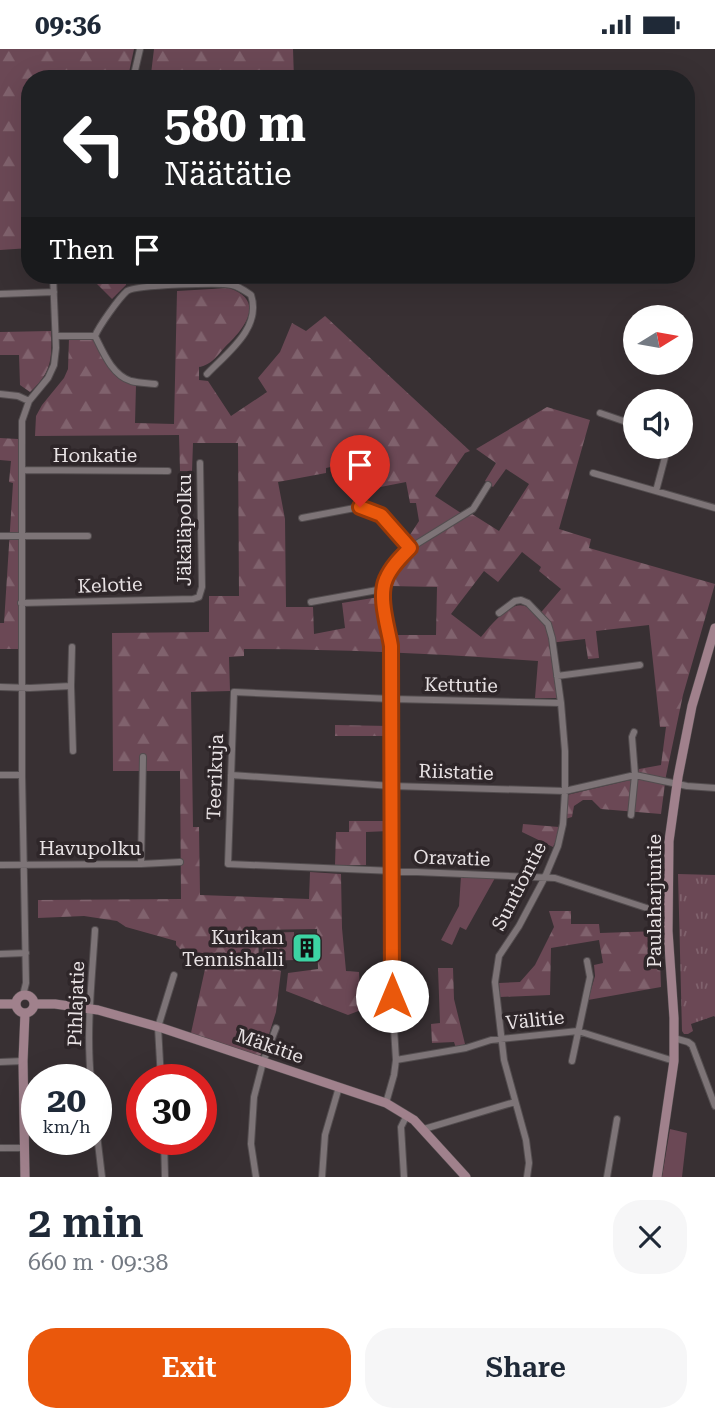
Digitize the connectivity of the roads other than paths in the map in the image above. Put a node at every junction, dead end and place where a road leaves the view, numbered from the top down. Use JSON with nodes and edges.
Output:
{"nodes":[{"id":1,"x":140,"y":49,"type":"edge"},
{"id":2,"x":135,"y":70,"type":"edge"},
{"id":3,"x":54,"y":284,"type":"edge"},
{"id":4,"x":54,"y":292,"type":"junction"},
{"id":5,"x":0,"y":294,"type":"edge"},
{"id":6,"x":56,"y":335,"type":"junction"},
{"id":7,"x":94,"y":336,"type":"junction"},
{"id":8,"x":207,"y":374,"type":"dead end"},
{"id":9,"x":155,"y":384,"type":"dead end"},
{"id":10,"x":0,"y":394,"type":"edge"},
{"id":11,"x":29,"y":401,"type":"junction"},
{"id":12,"x":600,"y":413,"type":"dead end"},
{"id":13,"x":623,"y":421,"type":"edge"},
{"id":14,"x":665,"y":459,"type":"edge"},
{"id":15,"x":200,"y":463,"type":"dead end"},
{"id":16,"x":22,"y":470,"type":"junction"},
{"id":17,"x":169,"y":471,"type":"dead end"},
{"id":18,"x":593,"y":473,"type":"dead end"},
{"id":19,"x":488,"y":485,"type":"dead end"},
{"id":20,"x":656,"y":491,"type":"junction"},
{"id":21,"x":715,"y":508,"type":"edge"},
{"id":22,"x":302,"y":518,"type":"dead end"},
{"id":23,"x":0,"y":536,"type":"edge"},
{"id":24,"x":89,"y":536,"type":"dead end"},
{"id":25,"x":21,"y":537,"type":"junction"},
{"id":26,"x":410,"y":548,"type":"junction"},
{"id":27,"x":383,"y":589,"type":"junction"},
{"id":28,"x":199,"y":597,"type":"joint"},
{"id":29,"x":21,"y":603,"type":"junction"},
{"id":30,"x":311,"y":603,"type":"dead end"},
{"id":31,"x":499,"y":613,"type":"dead end"},
{"id":32,"x":715,"y":628,"type":"edge"},
{"id":33,"x":72,"y":647,"type":"dead end"},
{"id":34,"x":712,"y":648,"type":"edge"},
{"id":35,"x":639,"y":665,"type":"dead end"},
{"id":36,"x":557,"y":676,"type":"junction"},
{"id":37,"x":71,"y":686,"type":"junction"},
{"id":38,"x":0,"y":687,"type":"edge"},
{"id":39,"x":22,"y":688,"type":"junction"},
{"id":40,"x":234,"y":692,"type":"joint"},
{"id":41,"x":392,"y":699,"type":"junction"},
{"id":42,"x":561,"y":703,"type":"junction"},
{"id":43,"x":634,"y":732,"type":"dead end"},
{"id":44,"x":73,"y":751,"type":"dead end"},
{"id":45,"x":143,"y":757,"type":"dead end"},
{"id":46,"x":0,"y":775,"type":"edge"},
{"id":47,"x":22,"y":775,"type":"junction"},
{"id":48,"x":231,"y":775,"type":"junction"},
{"id":49,"x":635,"y":775,"type":"junction"},
{"id":50,"x":677,"y":783,"type":"junction"},
{"id":51,"x":392,"y":786,"type":"junction"},
{"id":52,"x":715,"y":788,"type":"edge"},
{"id":53,"x":565,"y":791,"type":"junction"},
{"id":54,"x":631,"y":815,"type":"dead end"},
{"id":55,"x":180,"y":862,"type":"dead end"},
{"id":56,"x":23,"y":864,"type":"junction"},
{"id":57,"x":141,"y":864,"type":"junction"},
{"id":58,"x":228,"y":864,"type":"joint"},
{"id":59,"x":0,"y":865,"type":"edge"},
{"id":60,"x":391,"y":871,"type":"junction"},
{"id":61,"x":545,"y":877,"type":"junction"},
{"id":62,"x":668,"y":915,"type":"junction"},
{"id":63,"x":95,"y":930,"type":"dead end"},
{"id":64,"x":26,"y":953,"type":"junction"},
{"id":65,"x":0,"y":954,"type":"edge"},
{"id":66,"x":587,"y":961,"type":"dead end"},
{"id":67,"x":174,"y":975,"type":"dead end"},
{"id":68,"x":23,"y":995,"type":"junction"},
{"id":69,"x":0,"y":1004,"type":"edge"},
{"id":70,"x":15,"y":1004,"type":"junction"},
{"id":71,"x":34,"y":1004,"type":"junction"},
{"id":72,"x":91,"y":1009,"type":"junction"},
{"id":73,"x":25,"y":1013,"type":"junction"},
{"id":74,"x":158,"y":1027,"type":"junction"},
{"id":75,"x":276,"y":1028,"type":"dead end"},
{"id":76,"x":578,"y":1031,"type":"junction"},
{"id":77,"x":674,"y":1038,"type":"junction"},
{"id":78,"x":501,"y":1039,"type":"junction"},
{"id":79,"x":396,"y":1060,"type":"junction"},
{"id":80,"x":23,"y":1061,"type":"junction"},
{"id":81,"x":572,"y":1061,"type":"dead end"},
{"id":82,"x":674,"y":1061,"type":"junction"},
{"id":83,"x":0,"y":1062,"type":"edge"},
{"id":84,"x":263,"y":1062,"type":"junction"},
{"id":85,"x":23,"y":1064,"type":"edge"},
{"id":86,"x":90,"y":1064,"type":"edge"},
{"id":87,"x":160,"y":1064,"type":"edge"},
{"id":88,"x":339,"y":1087,"type":"junction"},
{"id":89,"x":515,"y":1102,"type":"junction"},
{"id":90,"x":386,"y":1103,"type":"junction"},
{"id":91,"x":715,"y":1106,"type":"edge"},
{"id":92,"x":407,"y":1115,"type":"junction"},
{"id":93,"x":617,"y":1119,"type":"dead end"},
{"id":94,"x":424,"y":1129,"type":"junction"},
{"id":95,"x":21,"y":1148,"type":"edge"},
{"id":96,"x":0,"y":1149,"type":"edge"},
{"id":97,"x":24,"y":1155,"type":"edge"},
{"id":98,"x":99,"y":1155,"type":"edge"},
{"id":99,"x":165,"y":1155,"type":"edge"},
{"id":100,"x":25,"y":1177,"type":"edge"},
{"id":101,"x":102,"y":1177,"type":"edge"},
{"id":102,"x":166,"y":1177,"type":"edge"},
{"id":103,"x":256,"y":1177,"type":"edge"},
{"id":104,"x":322,"y":1177,"type":"edge"},
{"id":105,"x":404,"y":1177,"type":"edge"},
{"id":106,"x":466,"y":1177,"type":"edge"},
{"id":107,"x":527,"y":1177,"type":"edge"},
{"id":108,"x":607,"y":1177,"type":"edge"},
{"id":109,"x":657,"y":1177,"type":"edge"}],
"edges":[{"from":1,"to":2,"type":"street"},
{"from":3,"to":4,"type":"street"},
{"from":4,"to":5,"type":"street"},
{"from":4,"to":6,"type":"street"},
{"from":6,"to":7,"type":"street"},
{"from":6,"to":11,"type":"street"},
{"from":7,"to":8,"type":"street"},
{"from":7,"to":9,"type":"street"},
{"from":10,"to":11,"type":"street"},
{"from":11,"to":16,"type":"street"},
{"from":12,"to":13,"type":"street"},
{"from":14,"to":20,"type":"street"},
{"from":15,"to":28,"type":"street","name":"Jäkäläpolku"},
{"from":16,"to":17,"type":"street","name":"Honkatie"},
{"from":16,"to":25,"type":"street"},
{"from":18,"to":20,"type":"street"},
{"from":19,"to":26,"type":"street"},
{"from":20,"to":21,"type":"street"},
{"from":22,"to":26,"type":"street"},
{"from":23,"to":25,"type":"street"},
{"from":24,"to":25,"type":"street"},
{"from":25,"to":29,"type":"street"},
{"from":26,"to":27,"type":"street"},
{"from":27,"to":30,"type":"street"},
{"from":27,"to":41,"type":"street"},
{"from":28,"to":29,"type":"street","name":"Kelotie"},
{"from":29,"to":39,"type":"street"},
{"from":31,"to":36,"type":"street","name":"Suntiontie"},
{"from":32,"to":34,"type":"street","name":"Paulaharjuntie"},
{"from":33,"to":37,"type":"street"},
{"from":34,"to":50,"type":"street","name":"Paulaharjuntie"},
{"from":35,"to":36,"type":"street"},
{"from":36,"to":42,"type":"street","name":"Suntiontie"},
{"from":37,"to":39,"type":"street"},
{"from":37,"to":44,"type":"street"},
{"from":38,"to":39,"type":"street"},
{"from":39,"to":47,"type":"street"},
{"from":40,"to":41,"type":"street","name":"Kettutie"},
{"from":40,"to":48,"type":"street","name":"Teerikuja"},
{"from":41,"to":42,"type":"street","name":"Kettutie"},
{"from":41,"to":51,"type":"street"},
{"from":42,"to":53,"type":"street","name":"Suntiontie"},
{"from":43,"to":49,"type":"street"},
{"from":45,"to":57,"type":"street"},
{"from":46,"to":47,"type":"street"},
{"from":47,"to":56,"type":"street"},
{"from":48,"to":51,"type":"street","name":"Riistatie"},
{"from":48,"to":58,"type":"street","name":"Teerikuja"},
{"from":49,"to":50,"type":"street","name":"Riistatie"},
{"from":49,"to":53,"type":"street","name":"Riistatie"},
{"from":49,"to":54,"type":"street"},
{"from":50,"to":52,"type":"street","name":"Riistatie"},
{"from":50,"to":62,"type":"street","name":"Paulaharjuntie"},
{"from":51,"to":53,"type":"street","name":"Riistatie"},
{"from":51,"to":60,"type":"street"},
{"from":53,"to":61,"type":"street","name":"Suntiontie"},
{"from":55,"to":57,"type":"street","name":"Havupolku"},
{"from":56,"to":57,"type":"street","name":"Havupolku"},
{"from":56,"to":59,"type":"street","name":"Havupolku"},
{"from":56,"to":64,"type":"street"},
{"from":58,"to":60,"type":"street","name":"Oravatie"},
{"from":60,"to":61,"type":"street","name":"Oravatie"},
{"from":60,"to":79,"type":"street"},
{"from":61,"to":62,"type":"street","name":"Oravatie"},
{"from":61,"to":78,"type":"street","name":"Suntiontie"},
{"from":62,"to":77,"type":"street","name":"Paulaharjuntie"},
{"from":63,"to":72,"type":"street","name":"Pihlajatie"},
{"from":64,"to":65,"type":"street"},
{"from":64,"to":68,"type":"street"},
{"from":66,"to":76,"type":"street"},
{"from":67,"to":74,"type":"street"},
{"from":68,"to":70,"type":"street"},
{"from":68,"to":71,"type":"street"},
{"from":69,"to":70,"type":"street"},
{"from":70,"to":73,"type":"street"},
{"from":71,"to":72,"type":"street","name":"Mäkitie"},
{"from":71,"to":73,"type":"street"},
{"from":72,"to":74,"type":"street","name":"Mäkitie"},
{"from":72,"to":86,"type":"street","name":"Pihlajatie"},
{"from":73,"to":80,"type":"street"},
{"from":74,"to":84,"type":"street","name":"Mäkitie"},
{"from":74,"to":87,"type":"street"},
{"from":75,"to":84,"type":"street"},
{"from":76,"to":78,"type":"street","name":"Välitie"},
{"from":76,"to":81,"type":"street"},
{"from":76,"to":82,"type":"street","name":"Välitie"},
{"from":77,"to":82,"type":"street","name":"Paulaharjuntie"},
{"from":77,"to":91,"type":"street"},
{"from":78,"to":79,"type":"street","name":"Välitie"},
{"from":78,"to":89,"type":"street","name":"Suntiontie"},
{"from":79,"to":90,"type":"street"},
{"from":80,"to":83,"type":"street"},
{"from":80,"to":85,"type":"street"},
{"from":82,"to":109,"type":"street","name":"Paulaharjuntie"},
{"from":84,"to":88,"type":"street","name":"Mäkitie"},
{"from":84,"to":103,"type":"street"},
{"from":88,"to":90,"type":"street","name":"Mäkitie"},
{"from":88,"to":104,"type":"street"},
{"from":89,"to":94,"type":"street"},
{"from":89,"to":107,"type":"street","name":"Suntiontie"},
{"from":90,"to":92,"type":"street","name":"Mäkitie"},
{"from":92,"to":94,"type":"street","name":"Mäkitie"},
{"from":92,"to":105,"type":"street"},
{"from":93,"to":108,"type":"street"},
{"from":94,"to":106,"type":"street","name":"Mäkitie"},
{"from":95,"to":96,"type":"street"},
{"from":97,"to":100,"type":"street"},
{"from":98,"to":101,"type":"street"},
{"from":99,"to":102,"type":"street"}]}
